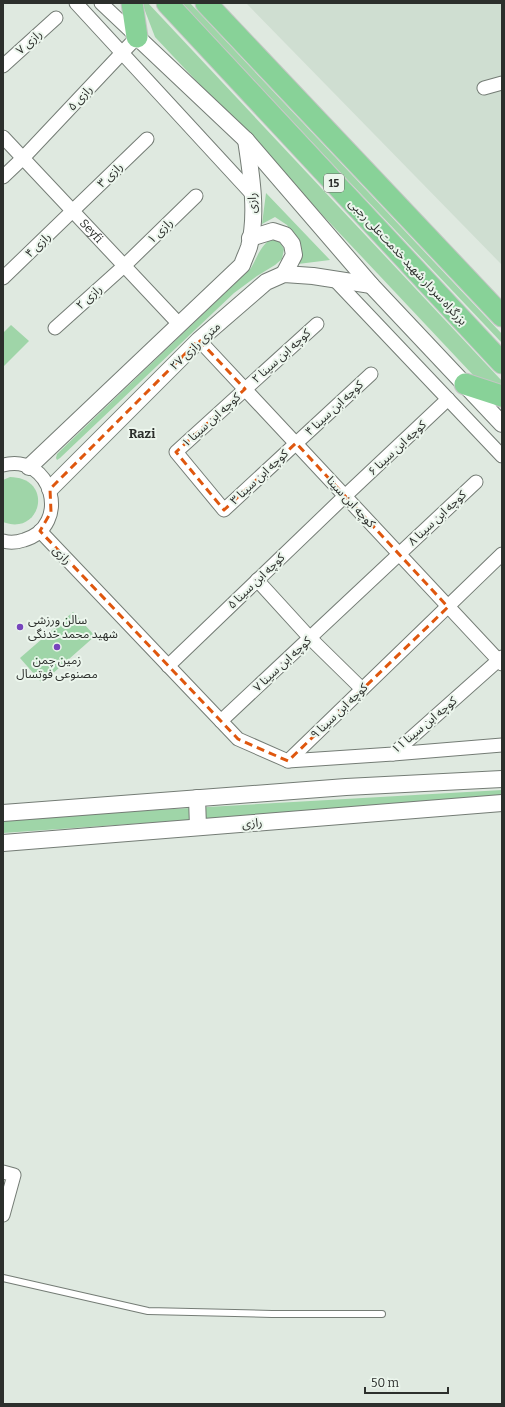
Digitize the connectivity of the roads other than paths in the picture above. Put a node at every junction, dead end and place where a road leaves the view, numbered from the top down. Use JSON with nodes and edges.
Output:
{"nodes":[{"id":1,"x":76,"y":3,"type":"edge"},
{"id":2,"x":101,"y":3,"type":"edge"},
{"id":3,"x":132,"y":3,"type":"edge"},
{"id":4,"x":167,"y":3,"type":"edge"},
{"id":5,"x":206,"y":3,"type":"edge"},
{"id":6,"x":56,"y":18,"type":"dead end"},
{"id":7,"x":137,"y":37,"type":"junction"},
{"id":8,"x":122,"y":53,"type":"junction"},
{"id":9,"x":3,"y":66,"type":"edge"},
{"id":10,"x":502,"y":83,"type":"edge"},
{"id":11,"x":484,"y":88,"type":"dead end"},
{"id":12,"x":3,"y":137,"type":"edge"},
{"id":13,"x":147,"y":139,"type":"dead end"},
{"id":14,"x":246,"y":140,"type":"junction"},
{"id":15,"x":23,"y":158,"type":"junction"},
{"id":16,"x":3,"y":177,"type":"edge"},
{"id":17,"x":252,"y":194,"type":"junction"},
{"id":18,"x":196,"y":196,"type":"dead end"},
{"id":19,"x":72,"y":211,"type":"junction"},
{"id":20,"x":250,"y":238,"type":"junction"},
{"id":21,"x":124,"y":266,"type":"junction"},
{"id":22,"x":284,"y":274,"type":"junction"},
{"id":23,"x":3,"y":278,"type":"edge"},
{"id":24,"x":334,"y":279,"type":"junction"},
{"id":25,"x":371,"y":285,"type":"junction"},
{"id":26,"x":502,"y":316,"type":"edge"},
{"id":27,"x":179,"y":324,"type":"junction"},
{"id":28,"x":317,"y":324,"type":"dead end"},
{"id":29,"x":55,"y":328,"type":"dead end"},
{"id":30,"x":200,"y":340,"type":"junction"},
{"id":31,"x":502,"y":363,"type":"edge"},
{"id":32,"x":372,"y":374,"type":"dead end"},
{"id":33,"x":465,"y":384,"type":"junction"},
{"id":34,"x":245,"y":389,"type":"junction"},
{"id":35,"x":502,"y":396,"type":"edge"},
{"id":36,"x":448,"y":399,"type":"junction"},
{"id":37,"x":502,"y":424,"type":"edge"},
{"id":38,"x":296,"y":443,"type":"junction"},
{"id":39,"x":176,"y":452,"type":"joint"},
{"id":40,"x":502,"y":456,"type":"edge"},
{"id":41,"x":3,"y":465,"type":"edge"},
{"id":42,"x":29,"y":467,"type":"junction"},
{"id":43,"x":476,"y":482,"type":"dead end"},
{"id":44,"x":50,"y":489,"type":"junction"},
{"id":45,"x":345,"y":496,"type":"junction"},
{"id":46,"x":40,"y":531,"type":"junction"},
{"id":47,"x":3,"y":541,"type":"edge"},
{"id":48,"x":399,"y":554,"type":"junction"},
{"id":49,"x":502,"y":554,"type":"edge"},
{"id":50,"x":257,"y":580,"type":"junction"},
{"id":51,"x":448,"y":607,"type":"junction"},
{"id":52,"x":310,"y":638,"type":"junction"},
{"id":53,"x":501,"y":660,"type":"edge"},
{"id":54,"x":168,"y":666,"type":"junction"},
{"id":55,"x":362,"y":689,"type":"junction"},
{"id":56,"x":221,"y":721,"type":"junction"},
{"id":57,"x":502,"y":746,"type":"edge"},
{"id":58,"x":393,"y":754,"type":"junction"},
{"id":59,"x":288,"y":761,"type":"junction"},
{"id":60,"x":502,"y":779,"type":"edge"},
{"id":61,"x":197,"y":798,"type":"junction"},
{"id":62,"x":502,"y":803,"type":"edge"},
{"id":63,"x":3,"y":813,"type":"edge"},
{"id":64,"x":198,"y":827,"type":"junction"},
{"id":65,"x":3,"y":843,"type":"edge"},
{"id":66,"x":3,"y":1172,"type":"edge"},
{"id":67,"x":3,"y":1215,"type":"edge"},
{"id":68,"x":3,"y":1278,"type":"edge"},
{"id":69,"x":382,"y":1314,"type":"dead end"}],
"edges":[{"from":1,"to":8,"type":"street"},
{"from":2,"to":7,"type":"street"},
{"from":3,"to":7,"type":"highway"},
{"from":4,"to":31,"type":"highway","name":"بزرگراه سردار شهید خدمت‌علی رجبی","number":"15"},
{"from":5,"to":26,"type":"highway","number":"15"},
{"from":6,"to":9,"type":"street","name":"رازی ۷"},
{"from":7,"to":8,"type":"street","name":"رازی ۵"},
{"from":7,"to":14,"type":"street"},
{"from":8,"to":15,"type":"street","name":"رازی ۵"},
{"from":8,"to":17,"type":"street"},
{"from":10,"to":11,"type":"street"},
{"from":12,"to":15,"type":"street","name":"Seyfi"},
{"from":13,"to":19,"type":"street","name":"رازی ۳"},
{"from":14,"to":17,"type":"street","name":"رازی"},
{"from":14,"to":25,"type":"street"},
{"from":15,"to":16,"type":"street","name":"رازی ۵"},
{"from":15,"to":19,"type":"street","name":"Seyfi"},
{"from":17,"to":20,"type":"street","name":"رازی"},
{"from":18,"to":21,"type":"street","name":"رازی ۱"},
{"from":19,"to":21,"type":"street","name":"Seyfi"},
{"from":19,"to":23,"type":"street","name":"رازی ۴"},
{"from":20,"to":22,"type":"street"},
{"from":20,"to":27,"type":"street","name":"رازی"},
{"from":21,"to":27,"type":"street","name":"Seyfi"},
{"from":21,"to":29,"type":"street","name":"رازی ۲"},
{"from":22,"to":24,"type":"street","name":"۲۷ متری رازی"},
{"from":22,"to":30,"type":"street","name":"۲۷ متری رازی"},
{"from":24,"to":25,"type":"street","name":"۲۷ متری رازی"},
{"from":24,"to":36,"type":"street"},
{"from":25,"to":33,"type":"street"},
{"from":27,"to":42,"type":"street"},
{"from":28,"to":34,"type":"street","name":"کوچه ابن سینا ۲"},
{"from":30,"to":34,"type":"street","name":"کوچه ابن سینا"},
{"from":30,"to":44,"type":"street","name":"۲۷ متری رازی"},
{"from":32,"to":38,"type":"street","name":"کوچه ابن سینا ۴"},
{"from":33,"to":35,"type":"highway"},
{"from":33,"to":37,"type":"street"},
{"from":34,"to":38,"type":"street","name":"کوچه ابن سینا"},
{"from":34,"to":39,"type":"street","name":"کوچه ابن سینا ۱"},
{"from":36,"to":40,"type":"street"},
{"from":36,"to":45,"type":"street","name":"کوچه ابن سینا ۶"},
{"from":38,"to":39,"type":"street","name":"کوچه ابن سینا ۳"},
{"from":38,"to":45,"type":"street","name":"کوچه ابن سینا"},
{"from":41,"to":42,"type":"street"},
{"from":42,"to":44,"type":"street"},
{"from":43,"to":48,"type":"street","name":"کوچه ابن سینا ۸"},
{"from":44,"to":46,"type":"street"},
{"from":45,"to":48,"type":"street","name":"کوچه ابن سینا"},
{"from":45,"to":50,"type":"street","name":"کوچه ابن سینا ۵"},
{"from":46,"to":47,"type":"street"},
{"from":46,"to":54,"type":"street","name":"رازی"},
{"from":48,"to":51,"type":"street","name":"کوچه ابن سینا"},
{"from":48,"to":52,"type":"street","name":"کوچه ابن سینا ۷"},
{"from":49,"to":51,"type":"street","name":"کوچه ابن سینا ۹"},
{"from":50,"to":52,"type":"street"},
{"from":50,"to":54,"type":"street","name":"کوچه ابن سینا ۵"},
{"from":51,"to":53,"type":"street","name":"کوچه ابن سینا"},
{"from":51,"to":55,"type":"street","name":"کوچه ابن سینا ۹"},
{"from":52,"to":55,"type":"street"},
{"from":52,"to":56,"type":"street","name":"کوچه ابن سینا ۷"},
{"from":53,"to":58,"type":"street","name":"کوچه ابن سینا ۱۱"},
{"from":54,"to":56,"type":"street"},
{"from":55,"to":59,"type":"street","name":"کوچه ابن سینا ۹"},
{"from":56,"to":59,"type":"street"},
{"from":57,"to":58,"type":"street"},
{"from":58,"to":59,"type":"street","name":"کوچه ابن سینا ۱۱"},
{"from":60,"to":61,"type":"street"},
{"from":61,"to":63,"type":"street"},
{"from":61,"to":64,"type":"street"},
{"from":62,"to":64,"type":"street","name":"رازی"},
{"from":64,"to":65,"type":"street","name":"رازی"},
{"from":66,"to":67,"type":"street"},
{"from":68,"to":69,"type":"lane"}]}
